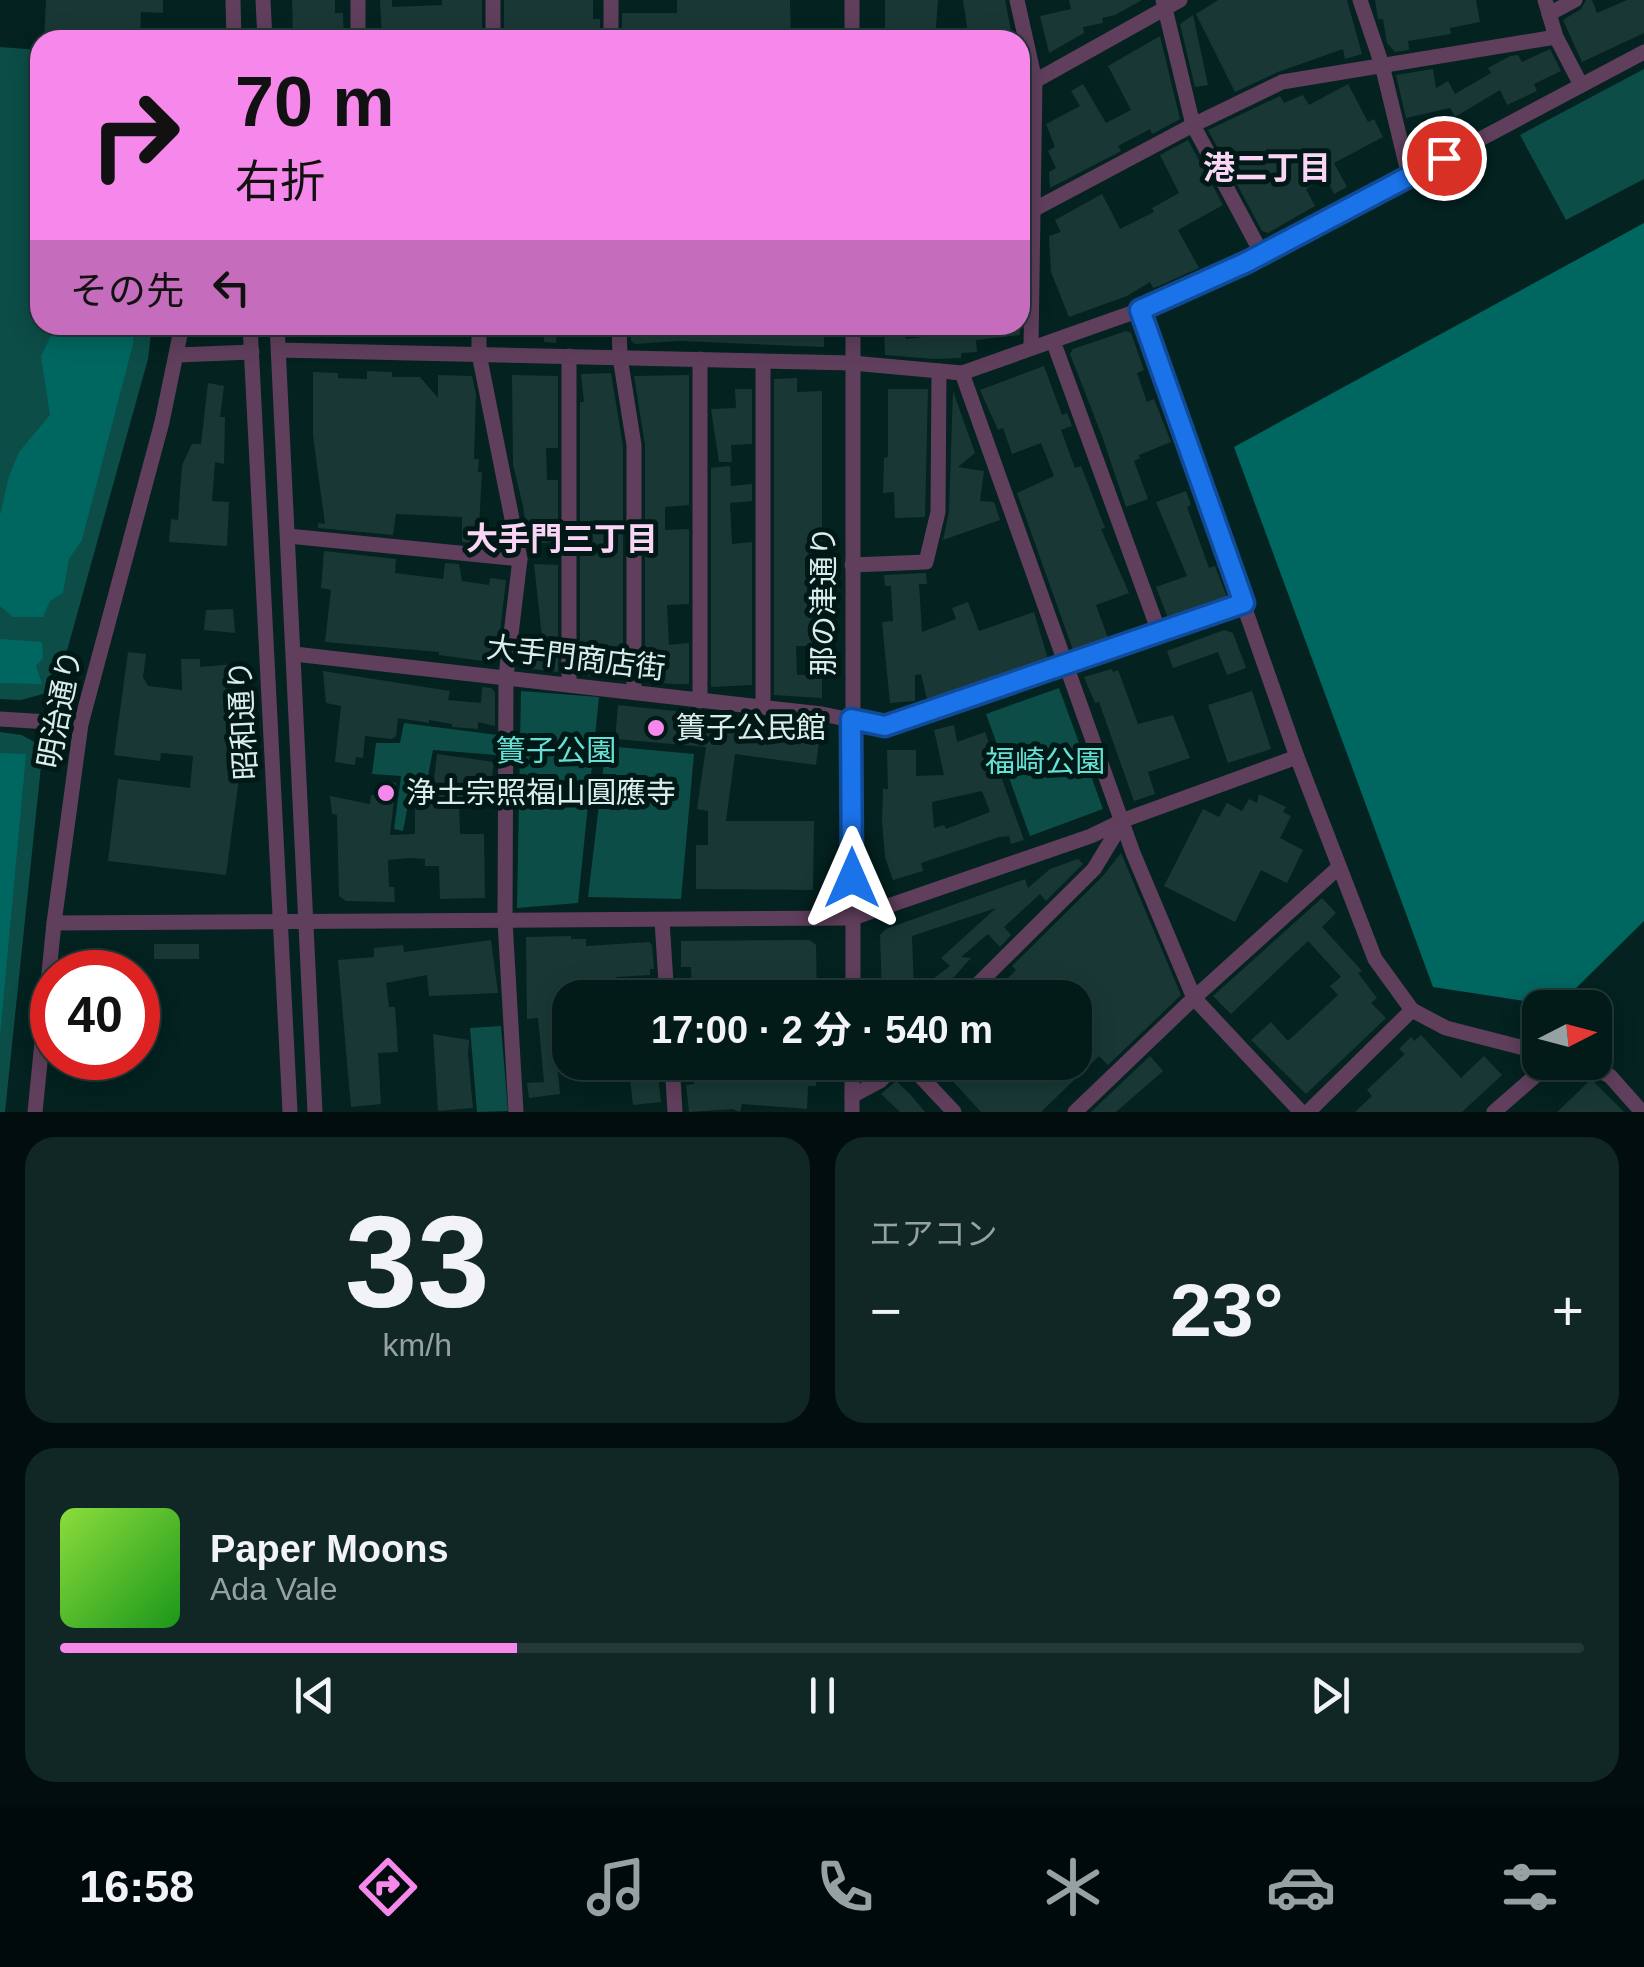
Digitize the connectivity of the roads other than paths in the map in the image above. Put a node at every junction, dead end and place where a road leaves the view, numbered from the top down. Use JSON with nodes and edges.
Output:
{"nodes":[{"id":1,"x":232,"y":0,"type":"edge"},
{"id":2,"x":264,"y":0,"type":"edge"},
{"id":3,"x":358,"y":0,"type":"edge"},
{"id":4,"x":493,"y":0,"type":"edge"},
{"id":5,"x":611,"y":0,"type":"edge"},
{"id":6,"x":852,"y":0,"type":"edge"},
{"id":7,"x":1017,"y":0,"type":"edge"},
{"id":8,"x":1360,"y":0,"type":"edge"},
{"id":9,"x":1574,"y":0,"type":"edge"},
{"id":10,"x":1169,"y":3,"type":"edge"},
{"id":11,"x":1547,"y":7,"type":"edge"},
{"id":12,"x":234,"y":30,"type":"edge"},
{"id":13,"x":265,"y":30,"type":"edge"},
{"id":14,"x":358,"y":30,"type":"edge"},
{"id":15,"x":493,"y":30,"type":"edge"},
{"id":16,"x":611,"y":30,"type":"edge"},
{"id":17,"x":852,"y":30,"type":"edge"},
{"id":18,"x":1021,"y":30,"type":"edge"},
{"id":19,"x":1556,"y":36,"type":"junction"},
{"id":20,"x":1644,"y":52,"type":"edge"},
{"id":21,"x":1382,"y":65,"type":"junction"},
{"id":22,"x":1030,"y":80,"type":"edge"},
{"id":23,"x":1581,"y":85,"type":"junction"},
{"id":24,"x":1193,"y":125,"type":"junction"},
{"id":25,"x":1030,"y":137,"type":"edge"},
{"id":26,"x":1410,"y":176,"type":"junction"},
{"id":27,"x":1034,"y":210,"type":"junction"},
{"id":28,"x":1262,"y":254,"type":"junction"},
{"id":29,"x":1140,"y":310,"type":"junction"},
{"id":30,"x":181,"y":335,"type":"edge"},
{"id":31,"x":251,"y":335,"type":"edge"},
{"id":32,"x":278,"y":335,"type":"edge"},
{"id":33,"x":479,"y":335,"type":"edge"},
{"id":34,"x":619,"y":335,"type":"edge"},
{"id":35,"x":853,"y":335,"type":"edge"},
{"id":36,"x":1031,"y":346,"type":"junction"},
{"id":37,"x":1056,"y":349,"type":"dead end"},
{"id":38,"x":279,"y":350,"type":"junction"},
{"id":39,"x":252,"y":352,"type":"junction"},
{"id":40,"x":479,"y":354,"type":"junction"},
{"id":41,"x":178,"y":355,"type":"junction"},
{"id":42,"x":569,"y":356,"type":"junction"},
{"id":43,"x":620,"y":357,"type":"junction"},
{"id":44,"x":700,"y":360,"type":"junction"},
{"id":45,"x":763,"y":362,"type":"junction"},
{"id":46,"x":852,"y":363,"type":"junction"},
{"id":47,"x":939,"y":371,"type":"junction"},
{"id":48,"x":962,"y":373,"type":"junction"},
{"id":49,"x":288,"y":536,"type":"junction"},
{"id":50,"x":520,"y":560,"type":"junction"},
{"id":51,"x":852,"y":565,"type":"junction"},
{"id":52,"x":1244,"y":603,"type":"junction"},
{"id":53,"x":1159,"y":632,"type":"junction"},
{"id":54,"x":294,"y":654,"type":"junction"},
{"id":55,"x":1066,"y":664,"type":"junction"},
{"id":56,"x":506,"y":676,"type":"junction"},
{"id":57,"x":569,"y":684,"type":"junction"},
{"id":58,"x":634,"y":692,"type":"junction"},
{"id":59,"x":700,"y":700,"type":"junction"},
{"id":60,"x":763,"y":707,"type":"junction"},
{"id":61,"x":0,"y":719,"type":"edge"},
{"id":62,"x":851,"y":719,"type":"junction"},
{"id":63,"x":81,"y":724,"type":"junction"},
{"id":64,"x":1297,"y":757,"type":"junction"},
{"id":65,"x":1124,"y":820,"type":"junction"},
{"id":66,"x":1338,"y":868,"type":"junction"},
{"id":67,"x":853,"y":918,"type":"junction"},
{"id":68,"x":505,"y":921,"type":"junction"},
{"id":69,"x":662,"y":921,"type":"junction"},
{"id":70,"x":54,"y":922,"type":"junction"},
{"id":71,"x":280,"y":922,"type":"junction"},
{"id":72,"x":307,"y":922,"type":"junction"},
{"id":73,"x":666,"y":980,"type":"edge"},
{"id":74,"x":852,"y":980,"type":"edge"},
{"id":75,"x":982,"y":980,"type":"edge"},
{"id":76,"x":1194,"y":998,"type":"junction"},
{"id":77,"x":1412,"y":1010,"type":"junction"},
{"id":78,"x":1522,"y":1048,"type":"edge"},
{"id":79,"x":1612,"y":1078,"type":"edge"},
{"id":80,"x":673,"y":1080,"type":"edge"},
{"id":81,"x":880,"y":1080,"type":"edge"},
{"id":82,"x":921,"y":1080,"type":"edge"},
{"id":83,"x":1530,"y":1080,"type":"edge"},
{"id":84,"x":852,"y":1104,"type":"edge"},
{"id":85,"x":35,"y":1112,"type":"edge"},
{"id":86,"x":290,"y":1112,"type":"edge"},
{"id":87,"x":315,"y":1112,"type":"edge"},
{"id":88,"x":516,"y":1112,"type":"edge"},
{"id":89,"x":675,"y":1112,"type":"edge"},
{"id":90,"x":954,"y":1112,"type":"edge"},
{"id":91,"x":1075,"y":1112,"type":"edge"},
{"id":92,"x":1305,"y":1112,"type":"edge"},
{"id":93,"x":1494,"y":1112,"type":"edge"},
{"id":94,"x":1642,"y":1112,"type":"edge"}],
"edges":[{"from":1,"to":12,"type":"street"},
{"from":2,"to":13,"type":"street"},
{"from":3,"to":14,"type":"street"},
{"from":4,"to":15,"type":"street"},
{"from":5,"to":16,"type":"street"},
{"from":6,"to":17,"type":"street"},
{"from":7,"to":18,"type":"street"},
{"from":8,"to":21,"type":"street"},
{"from":9,"to":11,"type":"street"},
{"from":10,"to":22,"type":"street"},
{"from":10,"to":24,"type":"street"},
{"from":11,"to":19,"type":"street"},
{"from":19,"to":21,"type":"street"},
{"from":19,"to":23,"type":"street"},
{"from":20,"to":23,"type":"street"},
{"from":21,"to":24,"type":"street"},
{"from":21,"to":26,"type":"street"},
{"from":23,"to":26,"type":"street"},
{"from":24,"to":27,"type":"street"},
{"from":24,"to":28,"type":"street"},
{"from":25,"to":27,"type":"street"},
{"from":26,"to":28,"type":"street"},
{"from":27,"to":36,"type":"street"},
{"from":28,"to":29,"type":"street"},
{"from":29,"to":36,"type":"street"},
{"from":29,"to":52,"type":"street"},
{"from":30,"to":41,"type":"street","name":"明治通り"},
{"from":31,"to":39,"type":"street","name":"昭和通り"},
{"from":32,"to":38,"type":"street","name":"昭和通り"},
{"from":33,"to":40,"type":"street"},
{"from":34,"to":43,"type":"street"},
{"from":35,"to":46,"type":"street","name":"那の津通り"},
{"from":36,"to":48,"type":"street"},
{"from":37,"to":53,"type":"street"},
{"from":38,"to":40,"type":"street"},
{"from":38,"to":49,"type":"street","name":"昭和通り"},
{"from":39,"to":41,"type":"street"},
{"from":39,"to":71,"type":"street","name":"昭和通り"},
{"from":40,"to":42,"type":"street"},
{"from":40,"to":50,"type":"street"},
{"from":41,"to":63,"type":"street","name":"明治通り"},
{"from":42,"to":43,"type":"street"},
{"from":42,"to":57,"type":"street"},
{"from":43,"to":44,"type":"street"},
{"from":43,"to":58,"type":"street"},
{"from":44,"to":45,"type":"street"},
{"from":44,"to":59,"type":"street"},
{"from":45,"to":46,"type":"street"},
{"from":45,"to":60,"type":"street"},
{"from":46,"to":47,"type":"street"},
{"from":46,"to":51,"type":"street","name":"那の津通り"},
{"from":47,"to":48,"type":"street"},
{"from":47,"to":51,"type":"street"},
{"from":48,"to":55,"type":"street"},
{"from":49,"to":50,"type":"street"},
{"from":49,"to":54,"type":"street","name":"昭和通り"},
{"from":50,"to":56,"type":"street"},
{"from":51,"to":62,"type":"street","name":"那の津通り"},
{"from":52,"to":53,"type":"street","name":"大手門商店街"},
{"from":52,"to":64,"type":"street"},
{"from":53,"to":55,"type":"street","name":"大手門商店街"},
{"from":54,"to":56,"type":"street","name":"大手門商店街"},
{"from":54,"to":72,"type":"street","name":"昭和通り"},
{"from":55,"to":62,"type":"street","name":"大手門商店街"},
{"from":55,"to":65,"type":"street"},
{"from":56,"to":57,"type":"street","name":"大手門商店街"},
{"from":56,"to":68,"type":"street"},
{"from":57,"to":58,"type":"street","name":"大手門商店街"},
{"from":58,"to":59,"type":"street","name":"大手門商店街"},
{"from":59,"to":60,"type":"street","name":"大手門商店街"},
{"from":60,"to":62,"type":"street","name":"大手門商店街"},
{"from":61,"to":63,"type":"street"},
{"from":62,"to":67,"type":"street","name":"那の津通り"},
{"from":63,"to":70,"type":"street","name":"明治通り"},
{"from":64,"to":65,"type":"street"},
{"from":64,"to":66,"type":"street"},
{"from":65,"to":67,"type":"street"},
{"from":65,"to":75,"type":"street"},
{"from":65,"to":76,"type":"street"},
{"from":66,"to":76,"type":"street"},
{"from":66,"to":77,"type":"street"},
{"from":67,"to":69,"type":"street"},
{"from":67,"to":74,"type":"street","name":"那の津通り"},
{"from":68,"to":69,"type":"street"},
{"from":68,"to":72,"type":"street"},
{"from":68,"to":88,"type":"street"},
{"from":69,"to":73,"type":"street"},
{"from":70,"to":71,"type":"street"},
{"from":70,"to":85,"type":"street","name":"明治通り"},
{"from":71,"to":72,"type":"street"},
{"from":71,"to":86,"type":"street","name":"昭和通り"},
{"from":72,"to":87,"type":"street","name":"昭和通り"},
{"from":76,"to":91,"type":"street"},
{"from":76,"to":92,"type":"street"},
{"from":77,"to":78,"type":"street"},
{"from":77,"to":92,"type":"street"},
{"from":79,"to":94,"type":"street"},
{"from":80,"to":89,"type":"street"},
{"from":81,"to":84,"type":"street"},
{"from":82,"to":90,"type":"street"},
{"from":83,"to":93,"type":"street"}]}
